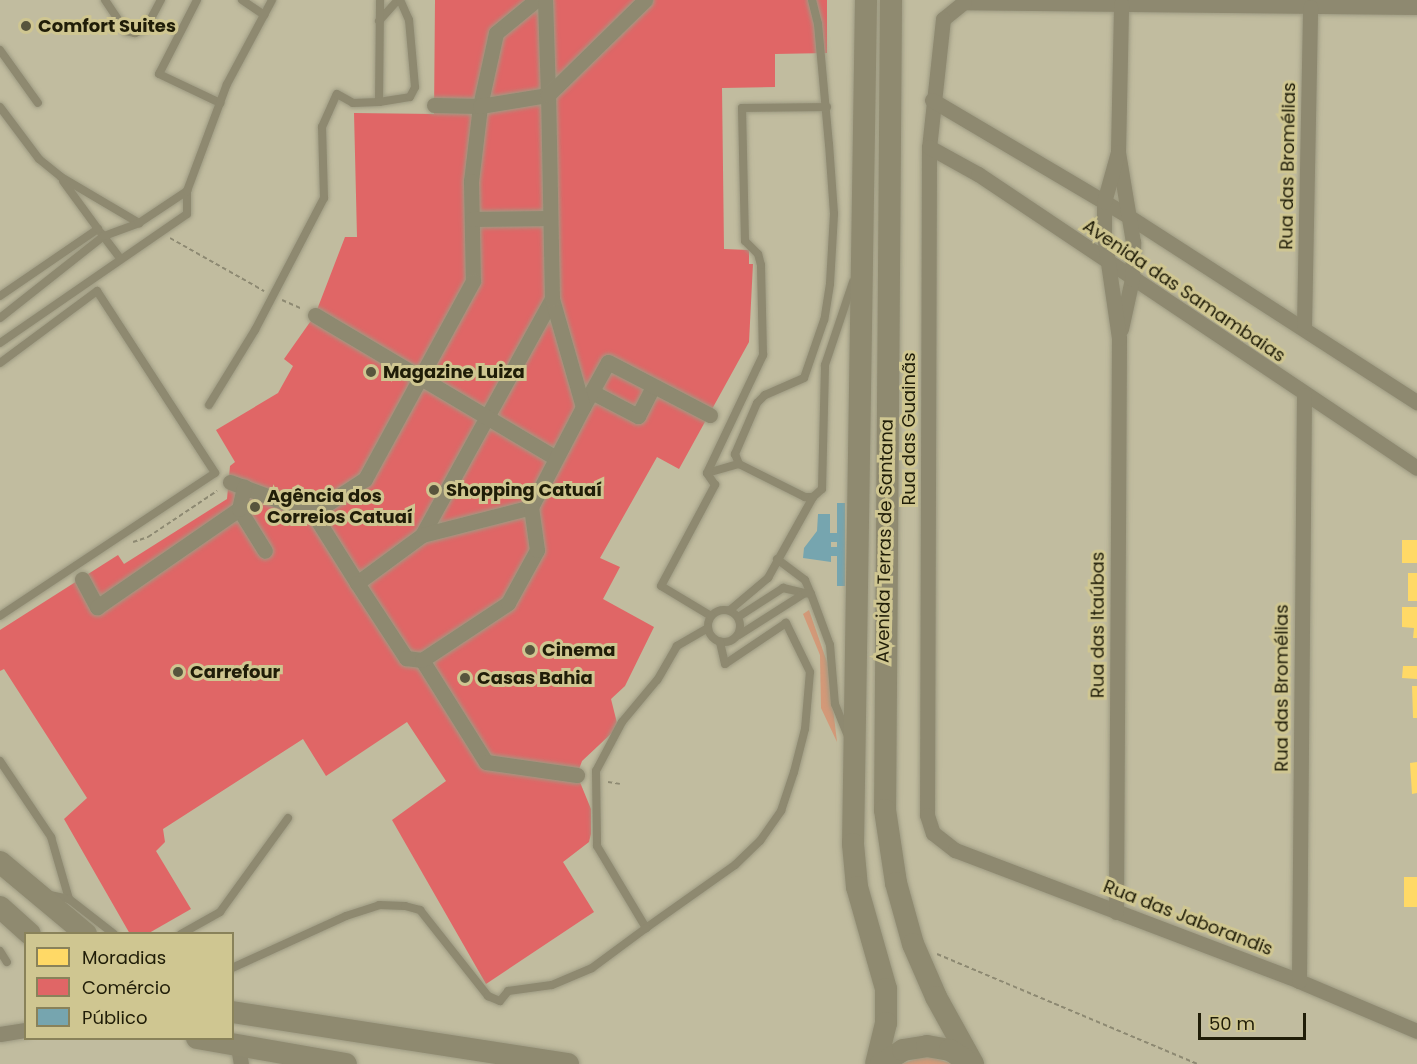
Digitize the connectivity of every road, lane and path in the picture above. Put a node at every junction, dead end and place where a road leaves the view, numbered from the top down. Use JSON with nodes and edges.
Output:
{"nodes":[{"id":1,"x":105,"y":0,"type":"edge"},
{"id":2,"x":161,"y":0,"type":"edge"},
{"id":3,"x":197,"y":0,"type":"edge"},
{"id":4,"x":242,"y":0,"type":"edge"},
{"id":5,"x":272,"y":0,"type":"edge"},
{"id":6,"x":380,"y":0,"type":"edge"},
{"id":7,"x":399,"y":0,"type":"edge"},
{"id":8,"x":537,"y":0,"type":"edge"},
{"id":9,"x":545,"y":0,"type":"edge"},
{"id":10,"x":645,"y":0,"type":"edge"},
{"id":11,"x":812,"y":0,"type":"edge"},
{"id":12,"x":866,"y":0,"type":"edge"},
{"id":13,"x":891,"y":0,"type":"edge"},
{"id":14,"x":253,"y":2,"type":"edge"},
{"id":15,"x":1121,"y":4,"type":"junction"},
{"id":16,"x":1310,"y":7,"type":"junction"},
{"id":17,"x":1417,"y":8,"type":"edge"},
{"id":18,"x":264,"y":15,"type":"junction"},
{"id":19,"x":379,"y":21,"type":"junction"},
{"id":20,"x":0,"y":50,"type":"edge"},
{"id":21,"x":548,"y":95,"type":"junction"},
{"id":22,"x":932,"y":100,"type":"junction"},
{"id":23,"x":379,"y":102,"type":"junction"},
{"id":24,"x":38,"y":103,"type":"dead end"},
{"id":25,"x":220,"y":103,"type":"junction"},
{"id":26,"x":434,"y":105,"type":"dead end"},
{"id":27,"x":480,"y":106,"type":"junction"},
{"id":28,"x":0,"y":107,"type":"edge"},
{"id":29,"x":827,"y":107,"type":"junction"},
{"id":30,"x":929,"y":147,"type":"junction"},
{"id":31,"x":1118,"y":152,"type":"junction"},
{"id":32,"x":61,"y":177,"type":"junction"},
{"id":33,"x":187,"y":191,"type":"junction"},
{"id":34,"x":1104,"y":202,"type":"junction"},
{"id":35,"x":1128,"y":216,"type":"junction"},
{"id":36,"x":550,"y":218,"type":"junction"},
{"id":37,"x":472,"y":219,"type":"junction"},
{"id":38,"x":139,"y":223,"type":"junction"},
{"id":39,"x":98,"y":229,"type":"junction"},
{"id":40,"x":160,"y":233,"type":"junction"},
{"id":41,"x":104,"y":236,"type":"junction"},
{"id":42,"x":118,"y":257,"type":"junction"},
{"id":43,"x":1107,"y":262,"type":"junction"},
{"id":44,"x":859,"y":263,"type":"junction"},
{"id":45,"x":1132,"y":279,"type":"junction"},
{"id":46,"x":0,"y":296,"type":"edge"},
{"id":47,"x":272,"y":296,"type":"junction"},
{"id":48,"x":552,"y":299,"type":"junction"},
{"id":49,"x":315,"y":315,"type":"joint"},
{"id":50,"x":0,"y":318,"type":"edge"},
{"id":51,"x":1304,"y":326,"type":"junction"},
{"id":52,"x":1119,"y":338,"type":"junction"},
{"id":53,"x":0,"y":343,"type":"edge"},
{"id":54,"x":0,"y":363,"type":"edge"},
{"id":55,"x":420,"y":379,"type":"junction"},
{"id":56,"x":653,"y":387,"type":"junction"},
{"id":57,"x":592,"y":392,"type":"junction"},
{"id":58,"x":1304,"y":395,"type":"junction"},
{"id":59,"x":1417,"y":402,"type":"edge"},
{"id":60,"x":209,"y":405,"type":"dead end"},
{"id":61,"x":583,"y":407,"type":"junction"},
{"id":62,"x":710,"y":415,"type":"dead end"},
{"id":63,"x":487,"y":418,"type":"junction"},
{"id":64,"x":858,"y":454,"type":"junction"},
{"id":65,"x":556,"y":458,"type":"junction"},
{"id":66,"x":739,"y":464,"type":"junction"},
{"id":67,"x":1417,"y":468,"type":"edge"},
{"id":68,"x":707,"y":473,"type":"junction"},
{"id":69,"x":847,"y":480,"type":"dead end"},
{"id":70,"x":237,"y":484,"type":"junction"},
{"id":71,"x":813,"y":497,"type":"junction"},
{"id":72,"x":531,"y":507,"type":"junction"},
{"id":73,"x":239,"y":509,"type":"junction"},
{"id":74,"x":313,"y":513,"type":"junction"},
{"id":75,"x":422,"y":535,"type":"junction"},
{"id":76,"x":128,"y":544,"type":"dead end"},
{"id":77,"x":266,"y":551,"type":"dead end"},
{"id":78,"x":847,"y":552,"type":"dead end"},
{"id":79,"x":777,"y":559,"type":"junction"},
{"id":80,"x":82,"y":579,"type":"dead end"},
{"id":81,"x":357,"y":583,"type":"junction"},
{"id":82,"x":808,"y":593,"type":"junction"},
{"id":83,"x":730,"y":610,"type":"junction"},
{"id":84,"x":0,"y":616,"type":"edge"},
{"id":85,"x":711,"y":616,"type":"junction"},
{"id":86,"x":738,"y":617,"type":"junction"},
{"id":87,"x":708,"y":628,"type":"junction"},
{"id":88,"x":738,"y":636,"type":"junction"},
{"id":89,"x":720,"y":642,"type":"junction"},
{"id":90,"x":422,"y":660,"type":"junction"},
{"id":91,"x":855,"y":688,"type":"junction"},
{"id":92,"x":854,"y":750,"type":"junction"},
{"id":93,"x":0,"y":761,"type":"edge"},
{"id":94,"x":577,"y":775,"type":"dead end"},
{"id":95,"x":288,"y":818,"type":"dead end"},
{"id":96,"x":944,"y":843,"type":"joint"},
{"id":97,"x":0,"y":862,"type":"edge"},
{"id":98,"x":0,"y":881,"type":"edge"},
{"id":99,"x":36,"y":892,"type":"junction"},
{"id":100,"x":69,"y":898,"type":"junction"},
{"id":101,"x":0,"y":907,"type":"edge"},
{"id":102,"x":1116,"y":912,"type":"junction"},
{"id":103,"x":646,"y":928,"type":"junction"},
{"id":104,"x":29,"y":932,"type":"edge"},
{"id":105,"x":85,"y":932,"type":"edge"},
{"id":106,"x":113,"y":932,"type":"edge"},
{"id":107,"x":183,"y":932,"type":"edge"},
{"id":108,"x":913,"y":944,"type":"junction"},
{"id":109,"x":0,"y":951,"type":"edge"},
{"id":110,"x":7,"y":962,"type":"dead end"},
{"id":111,"x":234,"y":967,"type":"edge"},
{"id":112,"x":1299,"y":981,"type":"junction"},
{"id":113,"x":234,"y":1012,"type":"edge"},
{"id":114,"x":24,"y":1030,"type":"edge"},
{"id":115,"x":1417,"y":1031,"type":"edge"},
{"id":116,"x":0,"y":1035,"type":"edge"},
{"id":117,"x":202,"y":1040,"type":"edge"},
{"id":118,"x":240,"y":1056,"type":"edge"},
{"id":119,"x":346,"y":1064,"type":"edge"},
{"id":120,"x":568,"y":1064,"type":"edge"},
{"id":121,"x":876,"y":1064,"type":"edge"},
{"id":122,"x":881,"y":1064,"type":"edge"},
{"id":123,"x":972,"y":1064,"type":"edge"},
{"id":124,"x":1197,"y":1064,"type":"edge"}],
"edges":[{"from":1,"to":2,"type":"lane"},
{"from":3,"to":25,"type":"lane"},
{"from":4,"to":14,"type":"lane"},
{"from":5,"to":18,"type":"lane"},
{"from":6,"to":19,"type":"lane"},
{"from":7,"to":19,"type":"lane"},
{"from":7,"to":23,"type":"lane"},
{"from":8,"to":27,"type":"street"},
{"from":9,"to":21,"type":"street"},
{"from":10,"to":21,"type":"street"},
{"from":11,"to":29,"type":"lane"},
{"from":12,"to":44,"type":"street","name":"Avenida Terras de Santana"},
{"from":13,"to":108,"type":"street","name":"Avenida Terras de Santana"},
{"from":14,"to":18,"type":"lane"},
{"from":15,"to":16,"type":"street"},
{"from":15,"to":22,"type":"street","name":"Rua das Guainãs"},
{"from":15,"to":31,"type":"street","name":"Rua das Itaúbas"},
{"from":16,"to":17,"type":"street"},
{"from":16,"to":51,"type":"street","name":"Rua das Bromélias"},
{"from":18,"to":25,"type":"lane"},
{"from":19,"to":23,"type":"lane"},
{"from":20,"to":24,"type":"lane"},
{"from":21,"to":27,"type":"street"},
{"from":21,"to":36,"type":"street"},
{"from":22,"to":30,"type":"street","name":"Rua das Guainãs"},
{"from":22,"to":34,"type":"street","name":"Avenida das Samambaias"},
{"from":23,"to":47,"type":"lane"},
{"from":25,"to":33,"type":"lane"},
{"from":26,"to":27,"type":"street"},
{"from":27,"to":37,"type":"street"},
{"from":28,"to":32,"type":"lane"},
{"from":29,"to":66,"type":"lane"},
{"from":29,"to":68,"type":"lane"},
{"from":30,"to":43,"type":"street","name":"Avenida das Samambaias"},
{"from":30,"to":96,"type":"street","name":"Rua das Guainãs"},
{"from":31,"to":34,"type":"street","name":"Rua das Itaúbas"},
{"from":31,"to":35,"type":"street","name":"Rua das Itaúbas"},
{"from":32,"to":38,"type":"lane"},
{"from":32,"to":39,"type":"lane"},
{"from":33,"to":38,"type":"lane"},
{"from":33,"to":40,"type":"lane"},
{"from":34,"to":35,"type":"street","name":"Avenida das Samambaias"},
{"from":34,"to":43,"type":"street","name":"Rua das Itaúbas"},
{"from":35,"to":45,"type":"street","name":"Rua das Itaúbas"},
{"from":35,"to":51,"type":"street","name":"Avenida das Samambaias"},
{"from":36,"to":37,"type":"street"},
{"from":36,"to":48,"type":"street"},
{"from":37,"to":55,"type":"street"},
{"from":38,"to":41,"type":"lane"},
{"from":39,"to":41,"type":"lane"},
{"from":39,"to":46,"type":"lane"},
{"from":40,"to":42,"type":"lane"},
{"from":40,"to":47,"type":"path"},
{"from":41,"to":42,"type":"lane"},
{"from":41,"to":50,"type":"lane"},
{"from":42,"to":53,"type":"lane"},
{"from":43,"to":45,"type":"street","name":"Avenida das Samambaias"},
{"from":43,"to":52,"type":"street","name":"Rua das Itaúbas"},
{"from":44,"to":64,"type":"street","name":"Avenida Terras de Santana"},
{"from":44,"to":71,"type":"lane"},
{"from":45,"to":52,"type":"street","name":"Rua das Itaúbas"},
{"from":45,"to":58,"type":"street","name":"Avenida das Samambaias"},
{"from":47,"to":49,"type":"path"},
{"from":47,"to":60,"type":"lane"},
{"from":48,"to":61,"type":"street"},
{"from":48,"to":63,"type":"street"},
{"from":49,"to":55,"type":"street"},
{"from":51,"to":59,"type":"street","name":"Avenida das Samambaias"},
{"from":52,"to":102,"type":"street","name":"Rua das Itaúbas"},
{"from":54,"to":84,"type":"lane"},
{"from":55,"to":63,"type":"street"},
{"from":55,"to":74,"type":"street"},
{"from":56,"to":57,"type":"street"},
{"from":56,"to":57,"type":"street"},
{"from":56,"to":62,"type":"street"},
{"from":57,"to":61,"type":"street"},
{"from":58,"to":67,"type":"street","name":"Avenida das Samambaias"},
{"from":58,"to":112,"type":"street","name":"Rua das Bromélias"},
{"from":61,"to":65,"type":"street"},
{"from":63,"to":65,"type":"street"},
{"from":63,"to":75,"type":"street"},
{"from":64,"to":69,"type":"lane"},
{"from":64,"to":91,"type":"street","name":"Avenida Terras de Santana"},
{"from":65,"to":72,"type":"street"},
{"from":66,"to":68,"type":"lane"},
{"from":66,"to":71,"type":"lane"},
{"from":68,"to":85,"type":"lane"},
{"from":70,"to":73,"type":"street"},
{"from":70,"to":74,"type":"street"},
{"from":70,"to":76,"type":"path"},
{"from":71,"to":79,"type":"lane"},
{"from":72,"to":75,"type":"street"},
{"from":72,"to":90,"type":"street"},
{"from":73,"to":77,"type":"street"},
{"from":73,"to":80,"type":"street"},
{"from":74,"to":81,"type":"street"},
{"from":75,"to":81,"type":"street"},
{"from":78,"to":91,"type":"lane"},
{"from":79,"to":82,"type":"lane"},
{"from":79,"to":83,"type":"lane"},
{"from":81,"to":90,"type":"street"},
{"from":82,"to":86,"type":"lane"},
{"from":82,"to":88,"type":"lane"},
{"from":82,"to":92,"type":"lane"},
{"from":83,"to":85,"type":"lane"},
{"from":83,"to":86,"type":"lane"},
{"from":85,"to":87,"type":"lane"},
{"from":86,"to":88,"type":"lane"},
{"from":87,"to":89,"type":"lane"},
{"from":87,"to":103,"type":"lane"},
{"from":88,"to":89,"type":"lane"},
{"from":89,"to":103,"type":"lane"},
{"from":90,"to":94,"type":"street"},
{"from":91,"to":92,"type":"street","name":"Avenida Terras de Santana"},
{"from":92,"to":121,"type":"street","name":"Avenida Terras de Santana"},
{"from":93,"to":100,"type":"lane"},
{"from":95,"to":107,"type":"lane"},
{"from":96,"to":102,"type":"street","name":"Rua das Jaborandis"},
{"from":97,"to":99,"type":"street"},
{"from":98,"to":99,"type":"street"},
{"from":99,"to":100,"type":"lane"},
{"from":99,"to":105,"type":"street"},
{"from":100,"to":106,"type":"lane"},
{"from":101,"to":104,"type":"street"},
{"from":102,"to":112,"type":"street","name":"Rua das Jaborandis"},
{"from":103,"to":111,"type":"lane"},
{"from":108,"to":123,"type":"street","name":"Avenida Terras de Santana"},
{"from":108,"to":124,"type":"path"},
{"from":109,"to":110,"type":"lane"},
{"from":112,"to":115,"type":"street","name":"Rua das Jaborandis"},
{"from":113,"to":120,"type":"street"},
{"from":114,"to":116,"type":"street"},
{"from":117,"to":118,"type":"street"},
{"from":118,"to":119,"type":"street"},
{"from":122,"to":123,"type":"street"}]}
